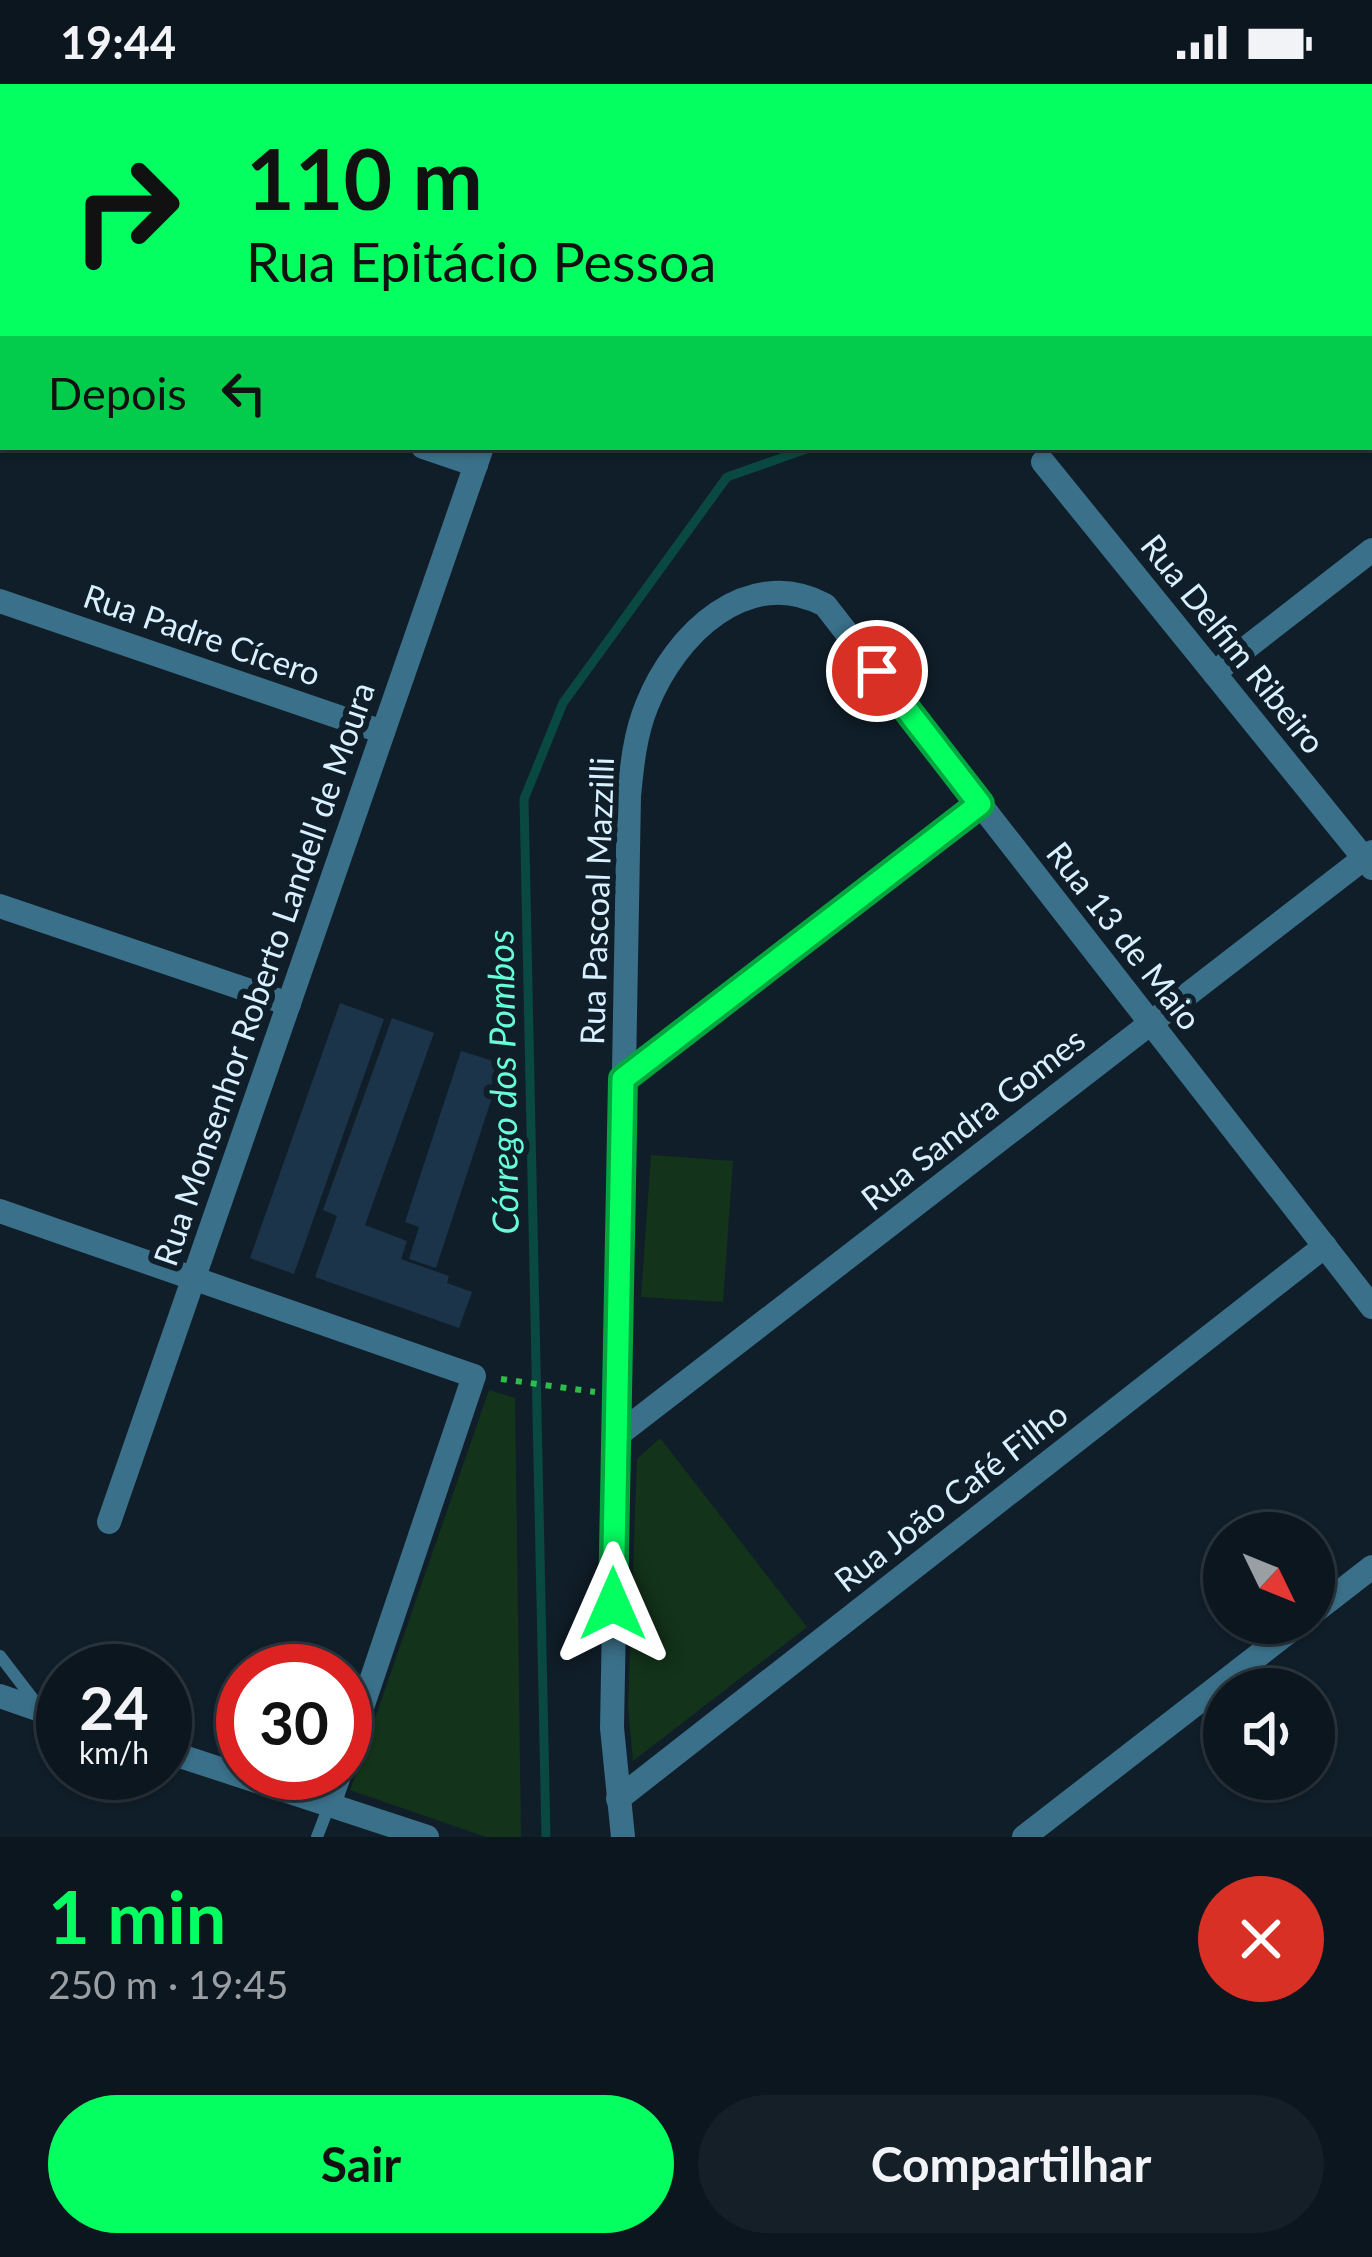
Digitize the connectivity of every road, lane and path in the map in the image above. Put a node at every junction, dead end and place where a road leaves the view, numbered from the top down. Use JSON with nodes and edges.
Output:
{"nodes":[{"id":1,"x":442,"y":450,"type":"edge"},
{"id":2,"x":479,"y":456,"type":"edge"},
{"id":3,"x":1043,"y":462,"type":"dead end"},
{"id":4,"x":1372,"y":550,"type":"edge"},
{"id":5,"x":0,"y":601,"type":"edge"},
{"id":6,"x":825,"y":605,"type":"joint"},
{"id":7,"x":1214,"y":673,"type":"junction"},
{"id":8,"x":382,"y":732,"type":"junction"},
{"id":9,"x":980,"y":804,"type":"junction"},
{"id":10,"x":1369,"y":859,"type":"edge"},
{"id":11,"x":0,"y":906,"type":"edge"},
{"id":12,"x":289,"y":1004,"type":"junction"},
{"id":13,"x":1150,"y":1023,"type":"junction"},
{"id":14,"x":623,"y":1079,"type":"junction"},
{"id":15,"x":0,"y":1210,"type":"edge"},
{"id":16,"x":1324,"y":1246,"type":"junction"},
{"id":17,"x":194,"y":1278,"type":"junction"},
{"id":18,"x":1372,"y":1307,"type":"edge"},
{"id":19,"x":525,"y":1382,"type":"dead end"},
{"id":20,"x":570,"y":1387,"type":"dead end"},
{"id":21,"x":614,"y":1438,"type":"junction"},
{"id":22,"x":109,"y":1522,"type":"dead end"},
{"id":23,"x":1372,"y":1567,"type":"edge"},
{"id":24,"x":1335,"y":1596,"type":"edge"},
{"id":25,"x":1273,"y":1644,"type":"edge"},
{"id":26,"x":0,"y":1656,"type":"edge"},
{"id":27,"x":372,"y":1678,"type":"edge"},
{"id":28,"x":36,"y":1695,"type":"edge"},
{"id":29,"x":0,"y":1696,"type":"edge"},
{"id":30,"x":36,"y":1708,"type":"edge"},
{"id":31,"x":192,"y":1760,"type":"edge"},
{"id":32,"x":618,"y":1799,"type":"junction"},
{"id":33,"x":330,"y":1800,"type":"edge"},
{"id":34,"x":329,"y":1804,"type":"junction"},
{"id":35,"x":317,"y":1837,"type":"edge"},
{"id":36,"x":427,"y":1837,"type":"edge"},
{"id":37,"x":623,"y":1837,"type":"edge"},
{"id":38,"x":1024,"y":1837,"type":"edge"}],
"edges":[{"from":1,"to":2,"type":"street"},
{"from":2,"to":8,"type":"street","name":"Rua Monsenhor Roberto Landell de Moura"},
{"from":3,"to":7,"type":"street","name":"Rua Delfim Ribeiro"},
{"from":4,"to":7,"type":"street"},
{"from":5,"to":8,"type":"street","name":"Rua Padre Cícero"},
{"from":6,"to":9,"type":"street","name":"Rua 13 de Maio"},
{"from":6,"to":14,"type":"street","name":"Rua Pascoal Mazzilli"},
{"from":7,"to":10,"type":"street","name":"Rua Delfim Ribeiro"},
{"from":8,"to":12,"type":"street","name":"Rua Monsenhor Roberto Landell de Moura"},
{"from":9,"to":13,"type":"street","name":"Rua 13 de Maio"},
{"from":9,"to":14,"type":"street"},
{"from":10,"to":13,"type":"street","name":"Rua Sandra Gomes"},
{"from":11,"to":12,"type":"street"},
{"from":12,"to":17,"type":"street","name":"Rua Monsenhor Roberto Landell de Moura"},
{"from":13,"to":16,"type":"street","name":"Rua 13 de Maio"},
{"from":13,"to":21,"type":"street","name":"Rua Sandra Gomes"},
{"from":14,"to":21,"type":"street","name":"Rua Pascoal Mazzilli"},
{"from":15,"to":17,"type":"street"},
{"from":16,"to":18,"type":"street","name":"Rua 13 de Maio"},
{"from":16,"to":32,"type":"street","name":"Rua João Café Filho"},
{"from":17,"to":22,"type":"street","name":"Rua Monsenhor Roberto Landell de Moura"},
{"from":17,"to":27,"type":"street"},
{"from":19,"to":20,"type":"path"},
{"from":21,"to":32,"type":"street","name":"Rua Pascoal Mazzilli"},
{"from":23,"to":24,"type":"street"},
{"from":25,"to":38,"type":"street"},
{"from":26,"to":28,"type":"lane"},
{"from":29,"to":30,"type":"street"},
{"from":31,"to":34,"type":"street"},
{"from":32,"to":37,"type":"street","name":"Rua Pascoal Mazzilli"},
{"from":33,"to":34,"type":"street"},
{"from":34,"to":35,"type":"lane"},
{"from":34,"to":36,"type":"street"}]}
